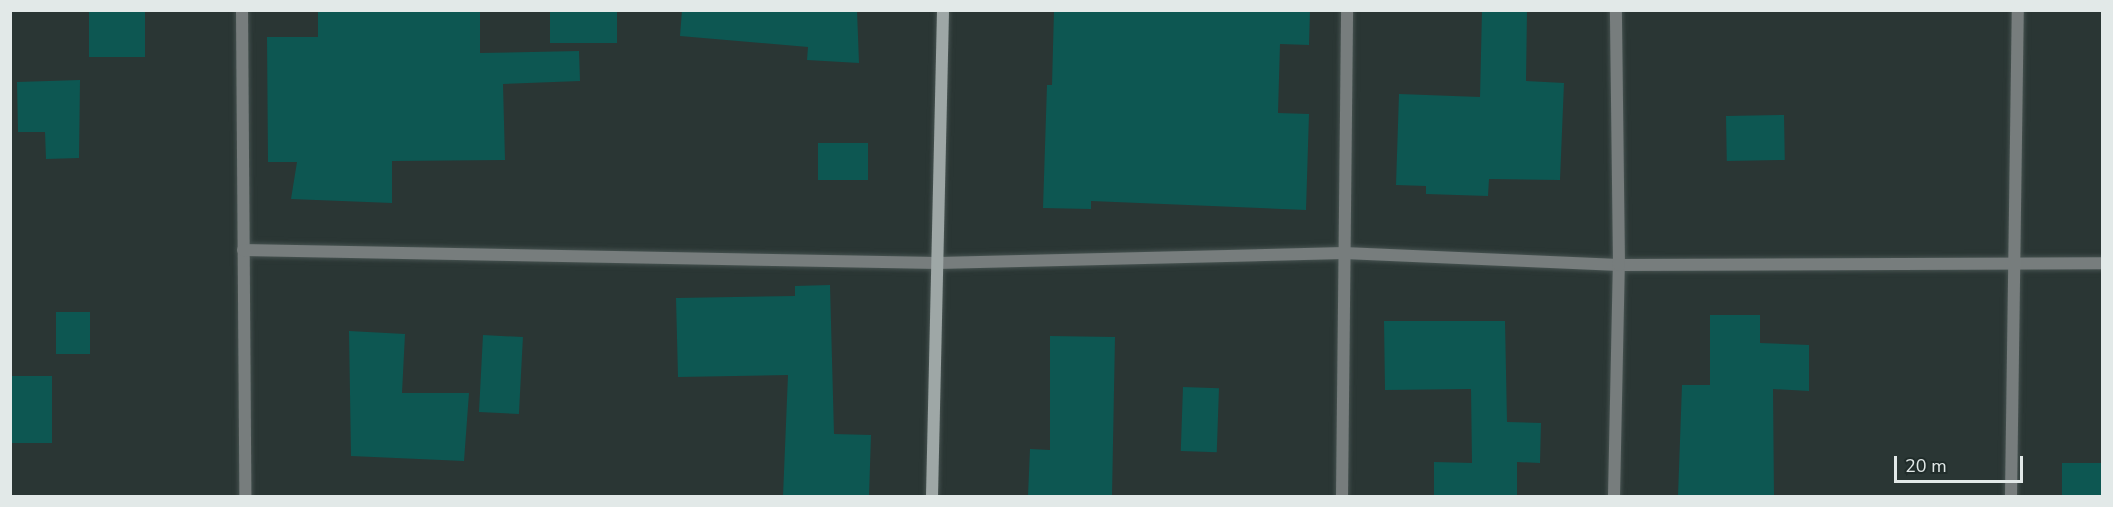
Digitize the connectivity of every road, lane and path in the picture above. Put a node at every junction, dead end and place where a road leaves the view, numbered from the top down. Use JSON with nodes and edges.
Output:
{"nodes":[{"id":1,"x":242,"y":10,"type":"edge"},
{"id":2,"x":943,"y":10,"type":"edge"},
{"id":3,"x":1347,"y":10,"type":"edge"},
{"id":4,"x":1616,"y":10,"type":"edge"},
{"id":5,"x":2018,"y":10,"type":"edge"},
{"id":6,"x":243,"y":250,"type":"junction"},
{"id":7,"x":1344,"y":253,"type":"junction"},
{"id":8,"x":938,"y":263,"type":"junction"},
{"id":9,"x":2103,"y":263,"type":"edge"},
{"id":10,"x":2015,"y":264,"type":"junction"},
{"id":11,"x":1619,"y":265,"type":"junction"},
{"id":12,"x":245,"y":496,"type":"edge"},
{"id":13,"x":932,"y":496,"type":"edge"},
{"id":14,"x":1342,"y":496,"type":"edge"},
{"id":15,"x":1614,"y":496,"type":"edge"},
{"id":16,"x":2011,"y":496,"type":"edge"}],
"edges":[{"from":1,"to":6,"type":"street"},
{"from":2,"to":8,"type":"main road"},
{"from":3,"to":7,"type":"street"},
{"from":4,"to":11,"type":"street"},
{"from":5,"to":10,"type":"street"},
{"from":6,"to":8,"type":"street"},
{"from":6,"to":12,"type":"street"},
{"from":7,"to":8,"type":"street"},
{"from":7,"to":11,"type":"street"},
{"from":7,"to":14,"type":"street"},
{"from":8,"to":13,"type":"main road"},
{"from":9,"to":10,"type":"street"},
{"from":10,"to":11,"type":"street"},
{"from":10,"to":16,"type":"street"},
{"from":11,"to":15,"type":"street"}]}
